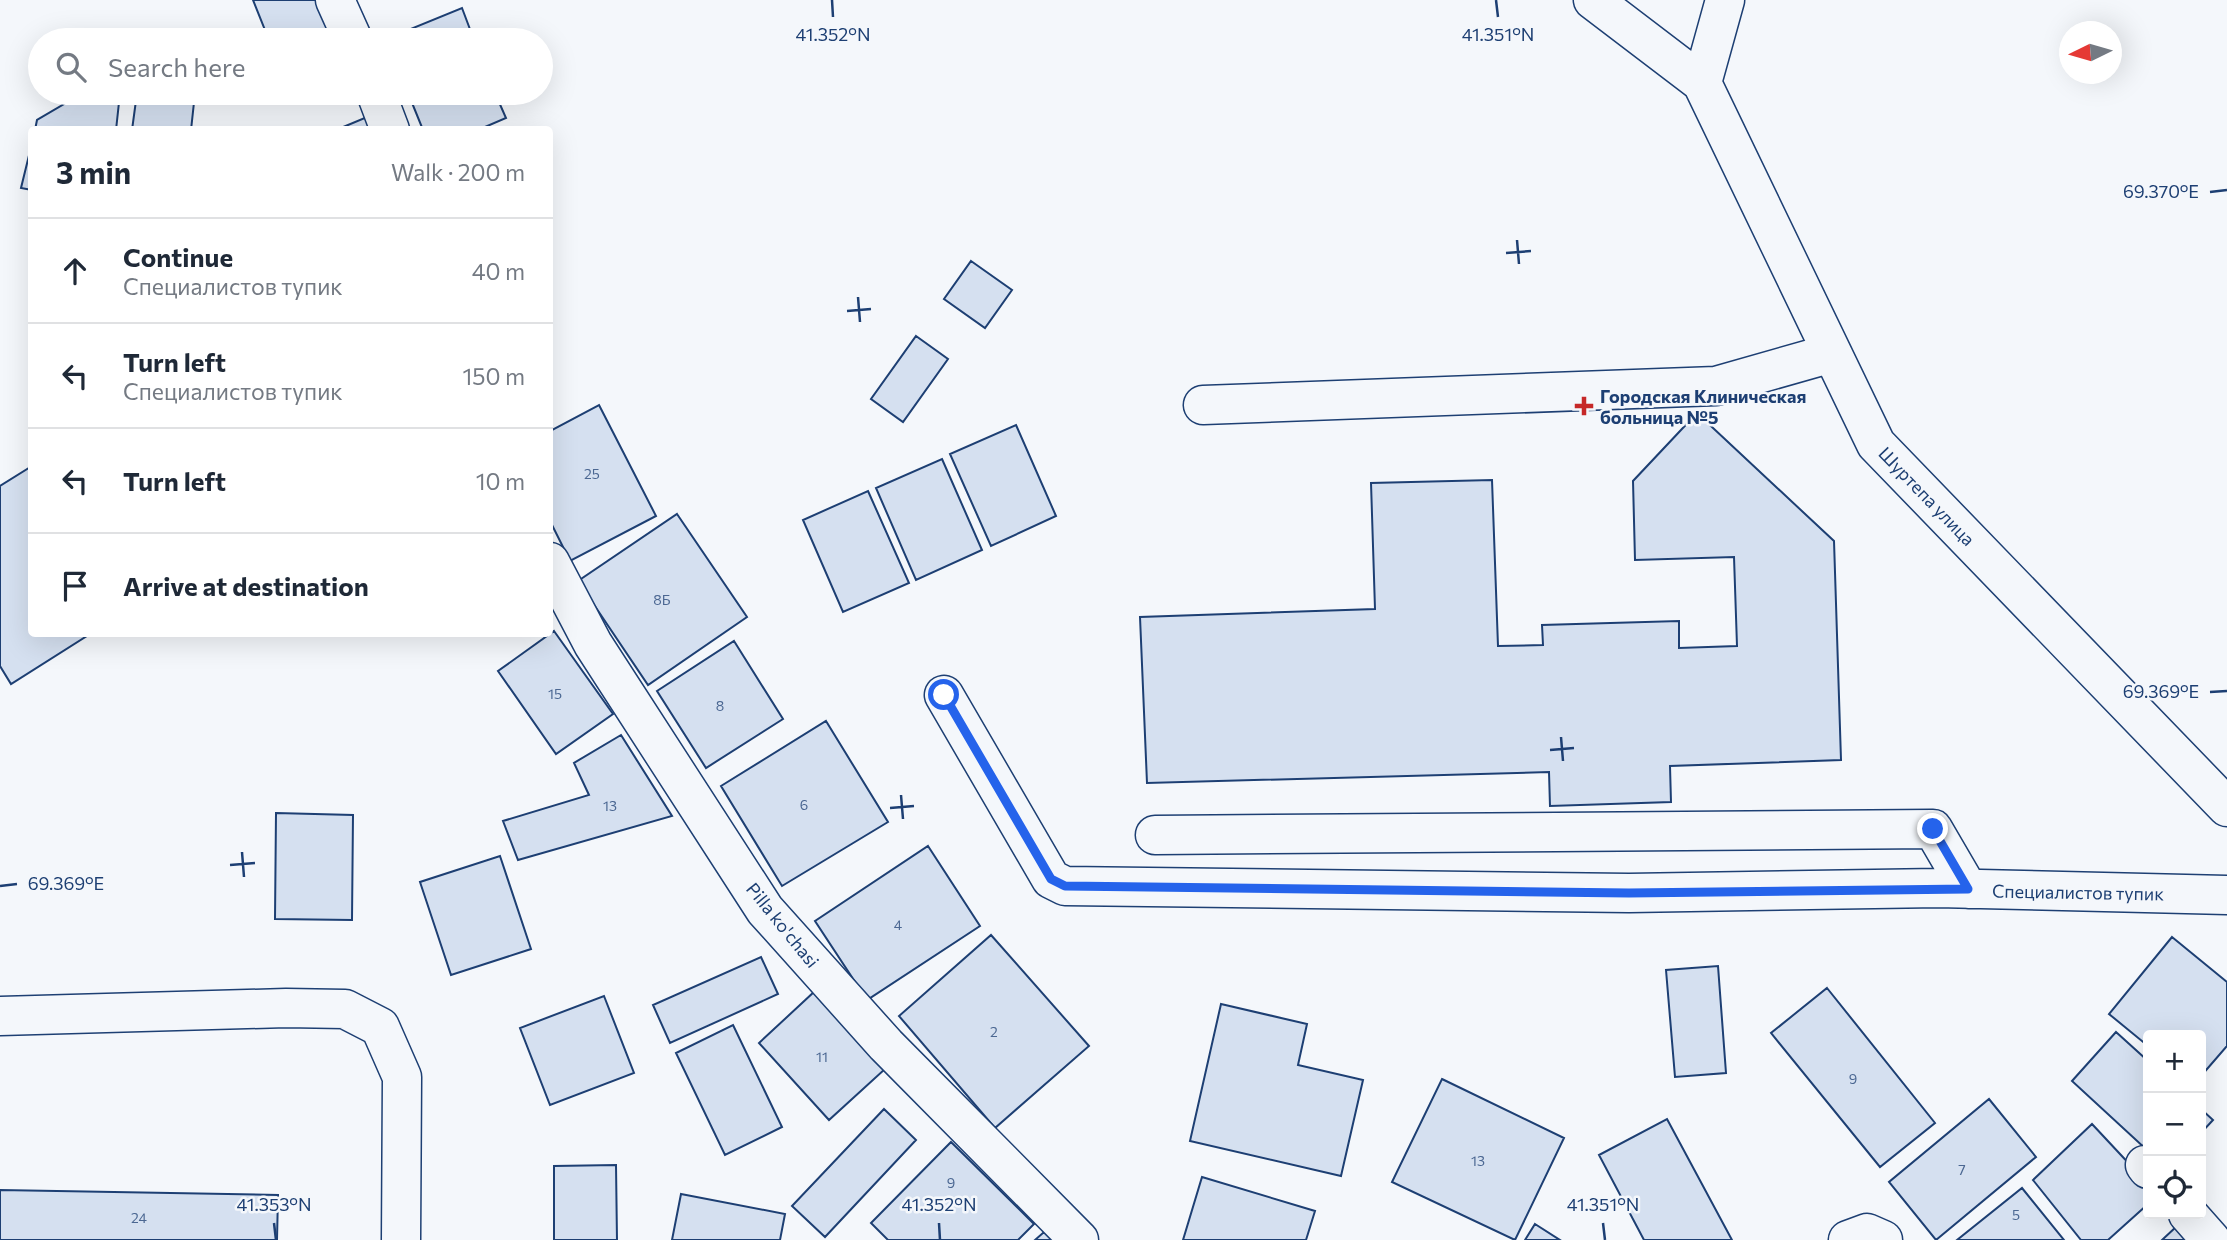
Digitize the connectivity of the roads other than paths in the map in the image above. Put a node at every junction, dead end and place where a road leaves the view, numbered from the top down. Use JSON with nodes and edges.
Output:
{"nodes":[{"id":1,"x":335,"y":0,"type":"edge"},
{"id":2,"x":1593,"y":0,"type":"edge"},
{"id":3,"x":1724,"y":0,"type":"edge"},
{"id":4,"x":348,"y":28,"type":"edge"},
{"id":5,"x":1702,"y":83,"type":"junction"},
{"id":6,"x":381,"y":105,"type":"edge"},
{"id":7,"x":388,"y":126,"type":"edge"},
{"id":8,"x":1832,"y":353,"type":"junction"},
{"id":9,"x":1203,"y":405,"type":"dead end"},
{"id":10,"x":553,"y":568,"type":"edge"},
{"id":11,"x":944,"y":695,"type":"dead end"},
{"id":12,"x":2227,"y":807,"type":"edge"},
{"id":13,"x":1155,"y":835,"type":"dead end"},
{"id":14,"x":1968,"y":889,"type":"junction"},
{"id":15,"x":2227,"y":895,"type":"edge"},
{"id":16,"x":0,"y":1016,"type":"edge"},
{"id":17,"x":2192,"y":1219,"type":"edge"},
{"id":18,"x":401,"y":1240,"type":"edge"},
{"id":19,"x":1079,"y":1240,"type":"edge"},
{"id":20,"x":1848,"y":1240,"type":"edge"},
{"id":21,"x":1883,"y":1240,"type":"edge"},
{"id":22,"x":2211,"y":1240,"type":"edge"}],
"edges":[{"from":1,"to":4,"type":"street"},
{"from":2,"to":5,"type":"street"},
{"from":3,"to":5,"type":"street"},
{"from":5,"to":8,"type":"street","name":"Шуртепа улица"},
{"from":6,"to":7,"type":"street"},
{"from":8,"to":9,"type":"street"},
{"from":8,"to":12,"type":"street","name":"Шуртепа улица"},
{"from":10,"to":19,"type":"street","name":"Pilla ko'chasi"},
{"from":11,"to":14,"type":"street","name":"Специалистов тупик"},
{"from":13,"to":14,"type":"street"},
{"from":14,"to":15,"type":"street","name":"Специалистов тупик"},
{"from":16,"to":18,"type":"street"},
{"from":17,"to":22,"type":"street"},
{"from":20,"to":21,"type":"street"}]}
